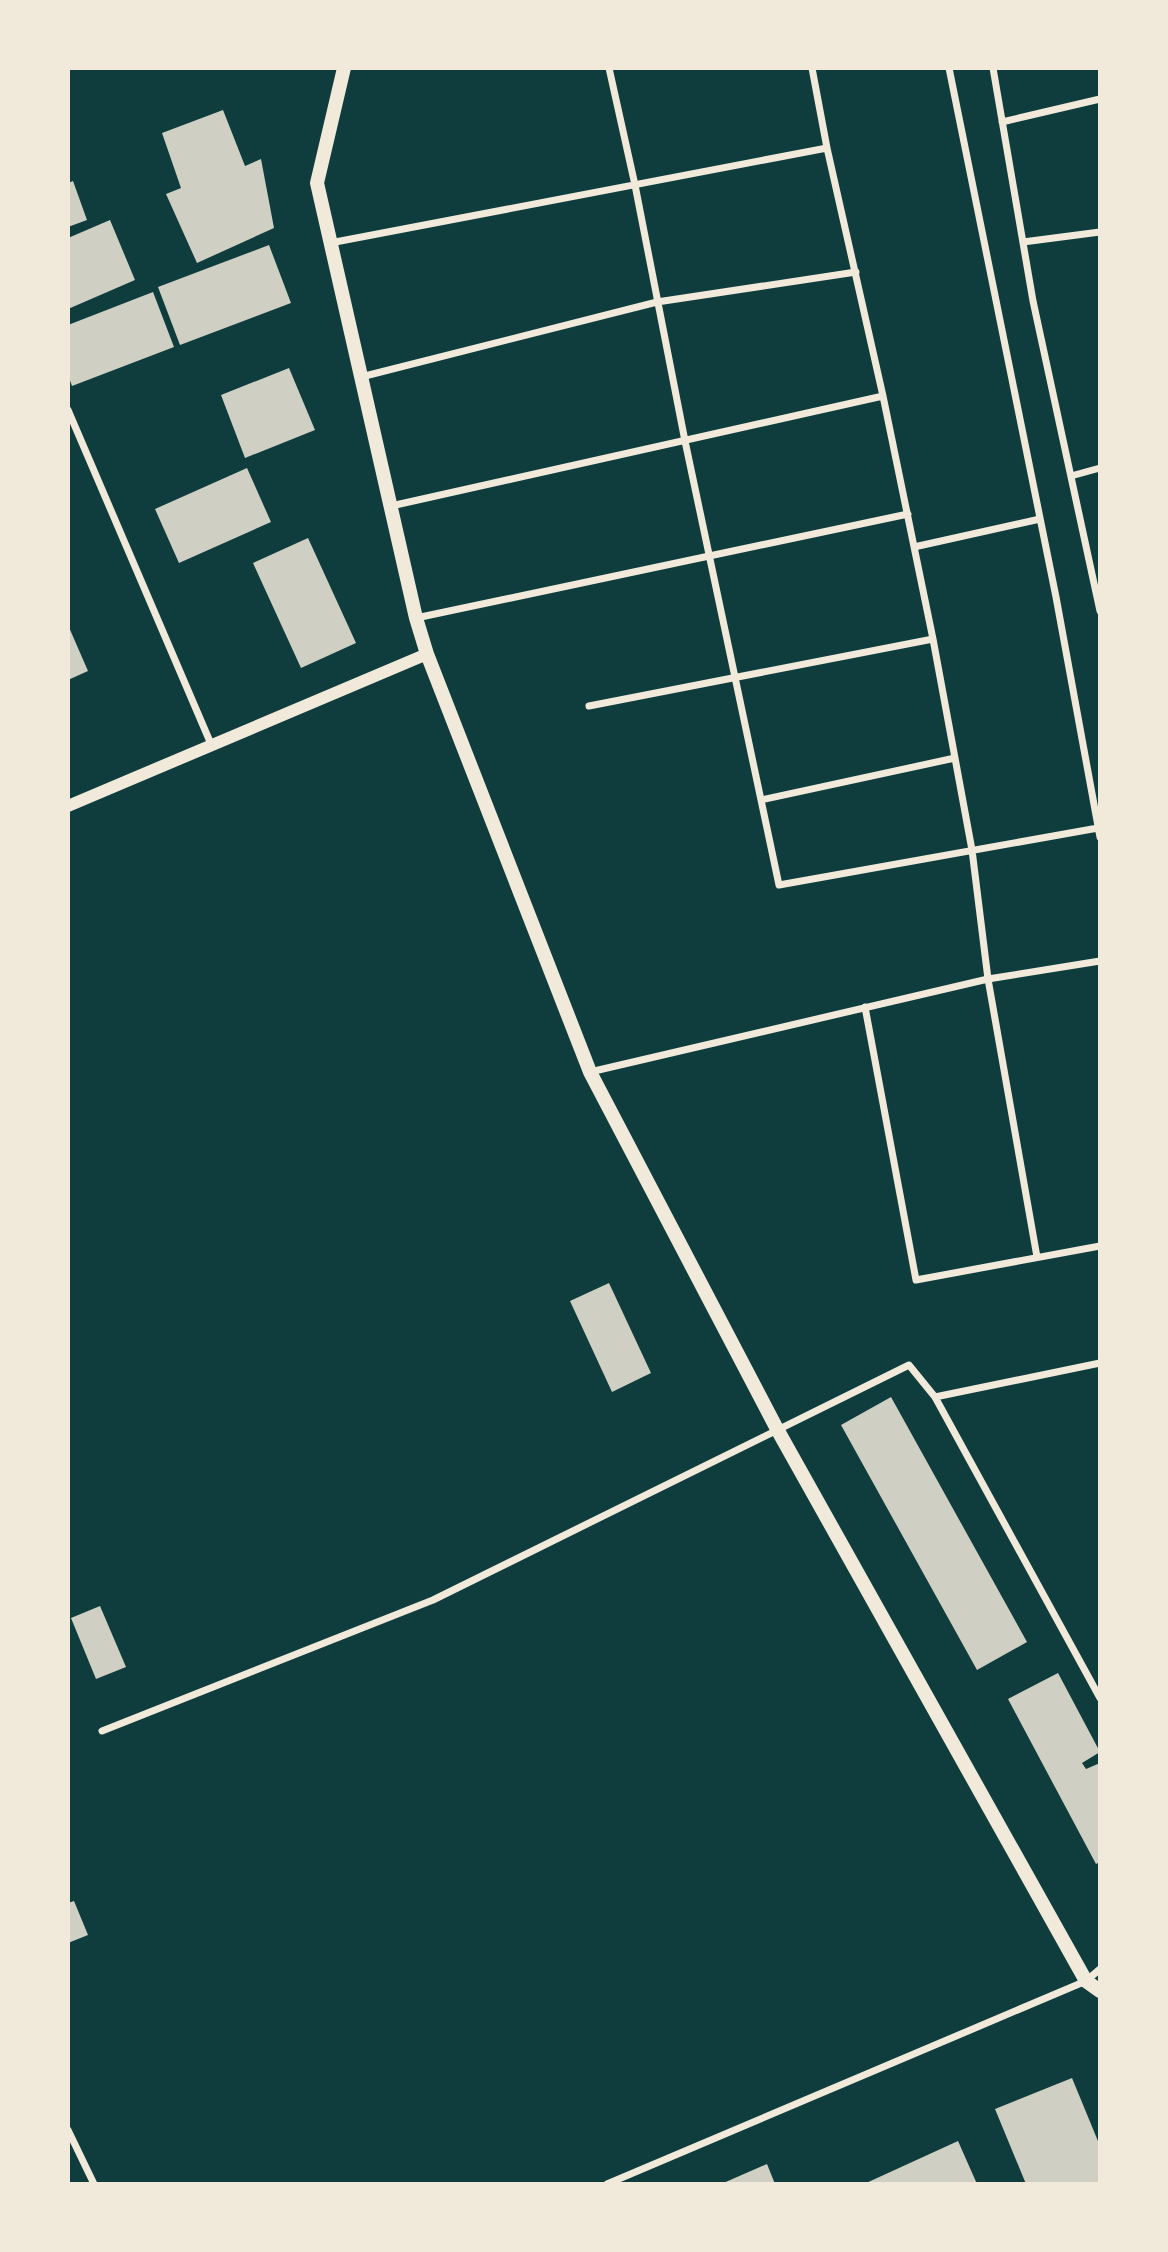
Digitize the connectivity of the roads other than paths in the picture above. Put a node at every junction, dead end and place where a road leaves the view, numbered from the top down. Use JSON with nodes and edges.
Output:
{"nodes":[{"id":1,"x":344,"y":68,"type":"edge"},
{"id":2,"x":609,"y":68,"type":"edge"},
{"id":3,"x":812,"y":68,"type":"edge"},
{"id":4,"x":950,"y":68,"type":"edge"},
{"id":5,"x":993,"y":68,"type":"edge"},
{"id":6,"x":1100,"y":99,"type":"edge"},
{"id":7,"x":1002,"y":122,"type":"junction"},
{"id":8,"x":827,"y":148,"type":"junction"},
{"id":9,"x":635,"y":185,"type":"junction"},
{"id":10,"x":1100,"y":232,"type":"edge"},
{"id":11,"x":1023,"y":242,"type":"junction"},
{"id":12,"x":330,"y":243,"type":"junction"},
{"id":13,"x":856,"y":272,"type":"junction"},
{"id":14,"x":657,"y":302,"type":"junction"},
{"id":15,"x":361,"y":377,"type":"junction"},
{"id":16,"x":883,"y":396,"type":"junction"},
{"id":17,"x":68,"y":410,"type":"edge"},
{"id":18,"x":685,"y":441,"type":"junction"},
{"id":19,"x":1100,"y":468,"type":"edge"},
{"id":20,"x":1071,"y":476,"type":"junction"},
{"id":21,"x":391,"y":506,"type":"junction"},
{"id":22,"x":908,"y":514,"type":"junction"},
{"id":23,"x":1040,"y":519,"type":"junction"},
{"id":24,"x":914,"y":547,"type":"junction"},
{"id":25,"x":710,"y":556,"type":"junction"},
{"id":26,"x":1100,"y":609,"type":"edge"},
{"id":27,"x":416,"y":618,"type":"junction"},
{"id":28,"x":933,"y":639,"type":"junction"},
{"id":29,"x":427,"y":654,"type":"junction"},
{"id":30,"x":735,"y":677,"type":"junction"},
{"id":31,"x":589,"y":706,"type":"dead end"},
{"id":32,"x":211,"y":744,"type":"junction"},
{"id":33,"x":955,"y":758,"type":"junction"},
{"id":34,"x":761,"y":800,"type":"junction"},
{"id":35,"x":68,"y":806,"type":"edge"},
{"id":36,"x":1098,"y":828,"type":"junction"},
{"id":37,"x":1100,"y":837,"type":"edge"},
{"id":38,"x":972,"y":850,"type":"junction"},
{"id":39,"x":1100,"y":961,"type":"edge"},
{"id":40,"x":988,"y":979,"type":"junction"},
{"id":41,"x":865,"y":1007,"type":"junction"},
{"id":42,"x":590,"y":1072,"type":"junction"},
{"id":43,"x":1100,"y":1246,"type":"edge"},
{"id":44,"x":1037,"y":1257,"type":"junction"},
{"id":45,"x":1100,"y":1363,"type":"edge"},
{"id":46,"x":935,"y":1397,"type":"junction"},
{"id":47,"x":777,"y":1429,"type":"junction"},
{"id":48,"x":1100,"y":1698,"type":"edge"},
{"id":49,"x":102,"y":1731,"type":"dead end"},
{"id":50,"x":1100,"y":1969,"type":"edge"},
{"id":51,"x":1086,"y":1981,"type":"junction"},
{"id":52,"x":1100,"y":1991,"type":"edge"},
{"id":53,"x":68,"y":2130,"type":"edge"},
{"id":54,"x":94,"y":2184,"type":"edge"},
{"id":55,"x":607,"y":2184,"type":"edge"}],
"edges":[{"from":1,"to":12,"type":"main road"},
{"from":2,"to":9,"type":"street"},
{"from":3,"to":8,"type":"street"},
{"from":4,"to":23,"type":"street"},
{"from":5,"to":7,"type":"street"},
{"from":6,"to":7,"type":"street"},
{"from":7,"to":11,"type":"street"},
{"from":8,"to":9,"type":"street"},
{"from":8,"to":13,"type":"street"},
{"from":9,"to":12,"type":"street"},
{"from":9,"to":14,"type":"street"},
{"from":10,"to":11,"type":"street"},
{"from":11,"to":20,"type":"street"},
{"from":12,"to":15,"type":"main road"},
{"from":13,"to":14,"type":"street"},
{"from":13,"to":16,"type":"street"},
{"from":14,"to":15,"type":"street"},
{"from":14,"to":18,"type":"street"},
{"from":15,"to":21,"type":"main road"},
{"from":16,"to":18,"type":"street"},
{"from":16,"to":22,"type":"street"},
{"from":17,"to":32,"type":"street"},
{"from":18,"to":21,"type":"street"},
{"from":18,"to":25,"type":"street"},
{"from":19,"to":20,"type":"street"},
{"from":20,"to":26,"type":"street"},
{"from":21,"to":27,"type":"main road"},
{"from":22,"to":24,"type":"street"},
{"from":22,"to":25,"type":"street"},
{"from":23,"to":24,"type":"street"},
{"from":23,"to":36,"type":"street"},
{"from":24,"to":28,"type":"street"},
{"from":25,"to":27,"type":"street"},
{"from":25,"to":30,"type":"street"},
{"from":27,"to":29,"type":"main road"},
{"from":28,"to":30,"type":"street"},
{"from":28,"to":33,"type":"street"},
{"from":29,"to":32,"type":"street"},
{"from":29,"to":42,"type":"main road"},
{"from":30,"to":31,"type":"street"},
{"from":30,"to":34,"type":"street"},
{"from":32,"to":35,"type":"street"},
{"from":33,"to":34,"type":"street"},
{"from":33,"to":38,"type":"street"},
{"from":34,"to":38,"type":"street"},
{"from":36,"to":37,"type":"street"},
{"from":36,"to":38,"type":"street"},
{"from":38,"to":40,"type":"street"},
{"from":39,"to":40,"type":"street"},
{"from":40,"to":41,"type":"street"},
{"from":40,"to":44,"type":"street"},
{"from":41,"to":42,"type":"street"},
{"from":41,"to":44,"type":"street"},
{"from":42,"to":47,"type":"main road"},
{"from":43,"to":44,"type":"street"},
{"from":45,"to":46,"type":"street"},
{"from":46,"to":47,"type":"street"},
{"from":46,"to":48,"type":"street"},
{"from":47,"to":49,"type":"street"},
{"from":47,"to":51,"type":"main road"},
{"from":50,"to":51,"type":"street"},
{"from":51,"to":52,"type":"main road"},
{"from":51,"to":55,"type":"street"},
{"from":53,"to":54,"type":"street"}]}
